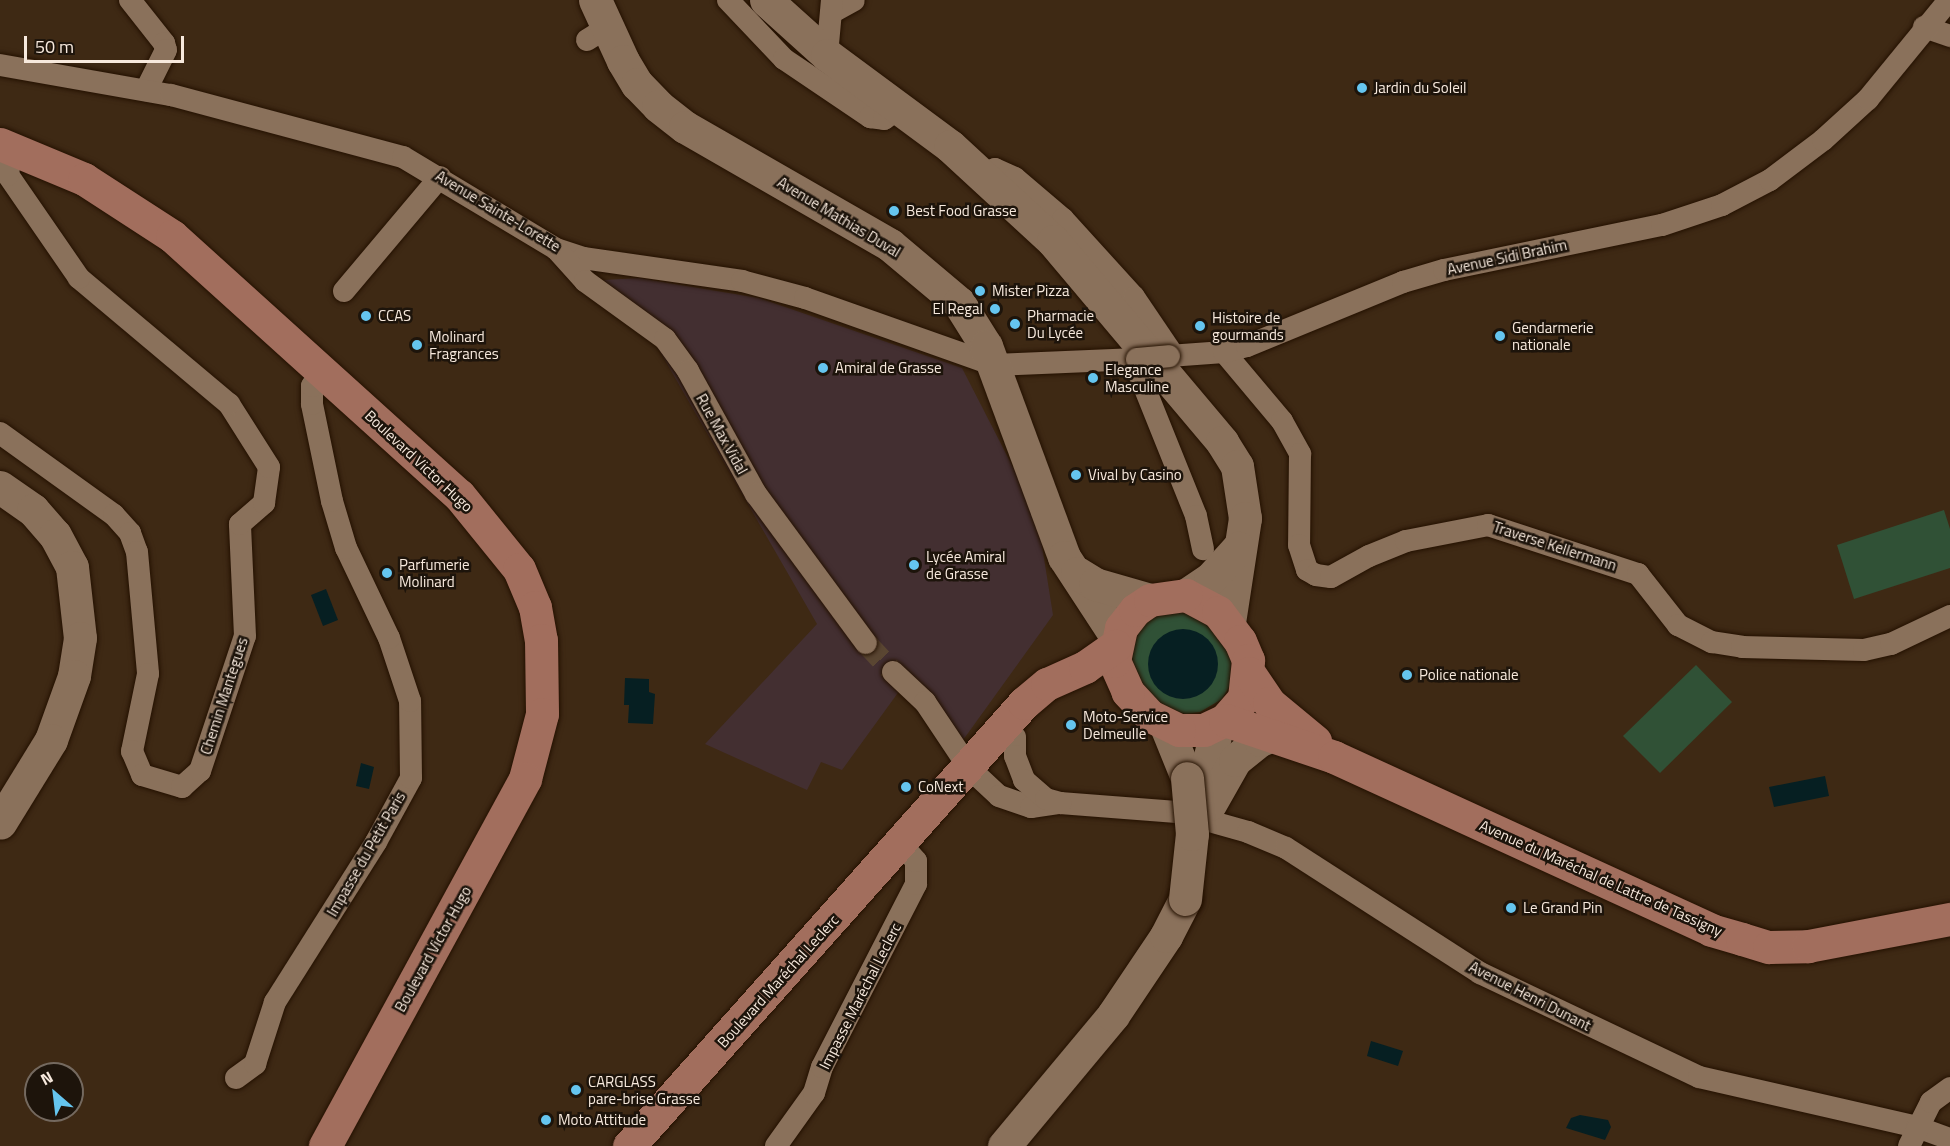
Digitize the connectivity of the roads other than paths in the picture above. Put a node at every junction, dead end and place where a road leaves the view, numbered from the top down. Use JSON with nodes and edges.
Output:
{"nodes":[{"id":1,"x":130,"y":0,"type":"edge"},
{"id":2,"x":728,"y":0,"type":"edge"},
{"id":3,"x":766,"y":0,"type":"edge"},
{"id":4,"x":854,"y":0,"type":"edge"},
{"id":5,"x":1949,"y":0,"type":"edge"},
{"id":6,"x":826,"y":4,"type":"edge"},
{"id":7,"x":597,"y":22,"type":"edge"},
{"id":8,"x":1924,"y":27,"type":"junction"},
{"id":9,"x":1950,"y":36,"type":"edge"},
{"id":10,"x":827,"y":55,"type":"junction"},
{"id":11,"x":0,"y":65,"type":"edge"},
{"id":12,"x":146,"y":90,"type":"junction"},
{"id":13,"x":899,"y":108,"type":"junction"},
{"id":14,"x":5,"y":146,"type":"edge"},
{"id":15,"x":982,"y":174,"type":"junction"},
{"id":16,"x":440,"y":177,"type":"junction"},
{"id":17,"x":556,"y":249,"type":"junction"},
{"id":18,"x":344,"y":291,"type":"dead end"},
{"id":19,"x":1224,"y":352,"type":"junction"},
{"id":20,"x":1172,"y":356,"type":"junction"},
{"id":21,"x":1131,"y":359,"type":"junction"},
{"id":22,"x":994,"y":365,"type":"junction"},
{"id":23,"x":322,"y":371,"type":"junction"},
{"id":24,"x":0,"y":433,"type":"edge"},
{"id":25,"x":0,"y":487,"type":"edge"},
{"id":26,"x":1238,"y":548,"type":"junction"},
{"id":27,"x":1203,"y":549,"type":"dead end"},
{"id":28,"x":1077,"y":573,"type":"junction"},
{"id":29,"x":1186,"y":595,"type":"junction"},
{"id":30,"x":1150,"y":600,"type":"junction"},
{"id":31,"x":1950,"y":616,"type":"edge"},
{"id":32,"x":1229,"y":623,"type":"junction"},
{"id":33,"x":1116,"y":642,"type":"junction"},
{"id":34,"x":866,"y":643,"type":"tunnel mouth"},
{"id":35,"x":893,"y":672,"type":"tunnel mouth"},
{"id":36,"x":1249,"y":673,"type":"junction"},
{"id":37,"x":1128,"y":692,"type":"junction"},
{"id":38,"x":1221,"y":722,"type":"junction"},
{"id":39,"x":1166,"y":726,"type":"junction"},
{"id":40,"x":1276,"y":734,"type":"junction"},
{"id":41,"x":1015,"y":737,"type":"junction"},
{"id":42,"x":1334,"y":757,"type":"junction"},
{"id":43,"x":973,"y":772,"type":"junction"},
{"id":44,"x":1207,"y":782,"type":"junction"},
{"id":45,"x":1060,"y":803,"type":"junction"},
{"id":46,"x":0,"y":823,"type":"edge"},
{"id":47,"x":901,"y":844,"type":"junction"},
{"id":48,"x":1950,"y":919,"type":"edge"},
{"id":49,"x":237,"y":1078,"type":"dead end"},
{"id":50,"x":1950,"y":1088,"type":"edge"},
{"id":51,"x":1913,"y":1136,"type":"edge"},
{"id":52,"x":1950,"y":1139,"type":"edge"},
{"id":53,"x":326,"y":1146,"type":"edge"},
{"id":54,"x":629,"y":1146,"type":"edge"},
{"id":55,"x":776,"y":1146,"type":"edge"},
{"id":56,"x":1004,"y":1146,"type":"edge"}],
"edges":[{"from":1,"to":12,"type":"street"},
{"from":2,"to":13,"type":"street"},
{"from":3,"to":10,"type":"main road"},
{"from":4,"to":6,"type":"street"},
{"from":5,"to":8,"type":"street","name":"Avenue Sidi Brahim"},
{"from":6,"to":10,"type":"street"},
{"from":7,"to":22,"type":"main road","name":"Avenue Mathias Duval"},
{"from":8,"to":9,"type":"street"},
{"from":8,"to":19,"type":"street","name":"Avenue Sidi Brahim"},
{"from":10,"to":13,"type":"main road"},
{"from":11,"to":12,"type":"street","name":"Avenue Sainte-Lorette"},
{"from":12,"to":16,"type":"street","name":"Avenue Sainte-Lorette"},
{"from":13,"to":15,"type":"main road"},
{"from":14,"to":23,"type":"main road","name":"Boulevard Victor Hugo"},
{"from":14,"to":24,"type":"street","name":"Chemin Mantegues"},
{"from":15,"to":20,"type":"street"},
{"from":15,"to":26,"type":"main road"},
{"from":16,"to":17,"type":"street","name":"Avenue Sainte-Lorette"},
{"from":16,"to":18,"type":"street"},
{"from":17,"to":22,"type":"street","name":"Avenue Sainte-Lorette"},
{"from":17,"to":34,"type":"street","name":"Rue Max Vidal"},
{"from":19,"to":20,"type":"street","name":"Avenue Sidi Brahim"},
{"from":19,"to":31,"type":"street","name":"Traverse Kellermann"},
{"from":20,"to":21,"type":"street","name":"Avenue Sidi Brahim","bridge":true},
{"from":21,"to":22,"type":"street","name":"Avenue Sidi Brahim"},
{"from":21,"to":27,"type":"street"},
{"from":22,"to":28,"type":"main road","name":"Avenue Mathias Duval"},
{"from":23,"to":49,"type":"street","name":"Impasse du Petit Paris"},
{"from":23,"to":53,"type":"main road","name":"Boulevard Victor Hugo"},
{"from":25,"to":46,"type":"main road"},
{"from":26,"to":29,"type":"main road"},
{"from":26,"to":32,"type":"main road"},
{"from":28,"to":30,"type":"main road"},
{"from":28,"to":33,"type":"main road","name":"Avenue Mathias Duval"},
{"from":29,"to":30,"type":"main road"},
{"from":29,"to":32,"type":"main road"},
{"from":30,"to":33,"type":"main road"},
{"from":32,"to":36,"type":"main road"},
{"from":33,"to":37,"type":"main road"},
{"from":33,"to":43,"type":"main road","name":"Boulevard Maréchal Leclerc"},
{"from":35,"to":43,"type":"street"},
{"from":36,"to":38,"type":"main road"},
{"from":36,"to":42,"type":"main road","name":"Avenue du Maréchal de Lattre de Tassigny"},
{"from":37,"to":39,"type":"main road"},
{"from":37,"to":41,"type":"main road","name":"Boulevard Maréchal Leclerc"},
{"from":38,"to":39,"type":"main road"},
{"from":38,"to":40,"type":"main road","name":"Avenue du Maréchal de Lattre de Tassigny"},
{"from":38,"to":44,"type":"main road"},
{"from":39,"to":44,"type":"main road"},
{"from":40,"to":42,"type":"main road","name":"Avenue du Maréchal de Lattre de Tassigny"},
{"from":40,"to":44,"type":"main road"},
{"from":41,"to":43,"type":"main road","name":"Boulevard Maréchal Leclerc"},
{"from":41,"to":45,"type":"street","name":"Avenue Henri Dunant"},
{"from":42,"to":48,"type":"main road","name":"Avenue du Maréchal de Lattre de Tassigny"},
{"from":43,"to":45,"type":"street","name":"Avenue Henri Dunant"},
{"from":43,"to":47,"type":"main road","name":"Boulevard Maréchal Leclerc"},
{"from":44,"to":56,"type":"main road","bridge":true},
{"from":45,"to":51,"type":"street","name":"Avenue Henri Dunant"},
{"from":47,"to":54,"type":"main road","name":"Boulevard Maréchal Leclerc"},
{"from":47,"to":55,"type":"street","name":"Impasse Maréchal Leclerc"},
{"from":50,"to":51,"type":"street"},
{"from":51,"to":52,"type":"street","name":"Avenue Henri Dunant"}]}
